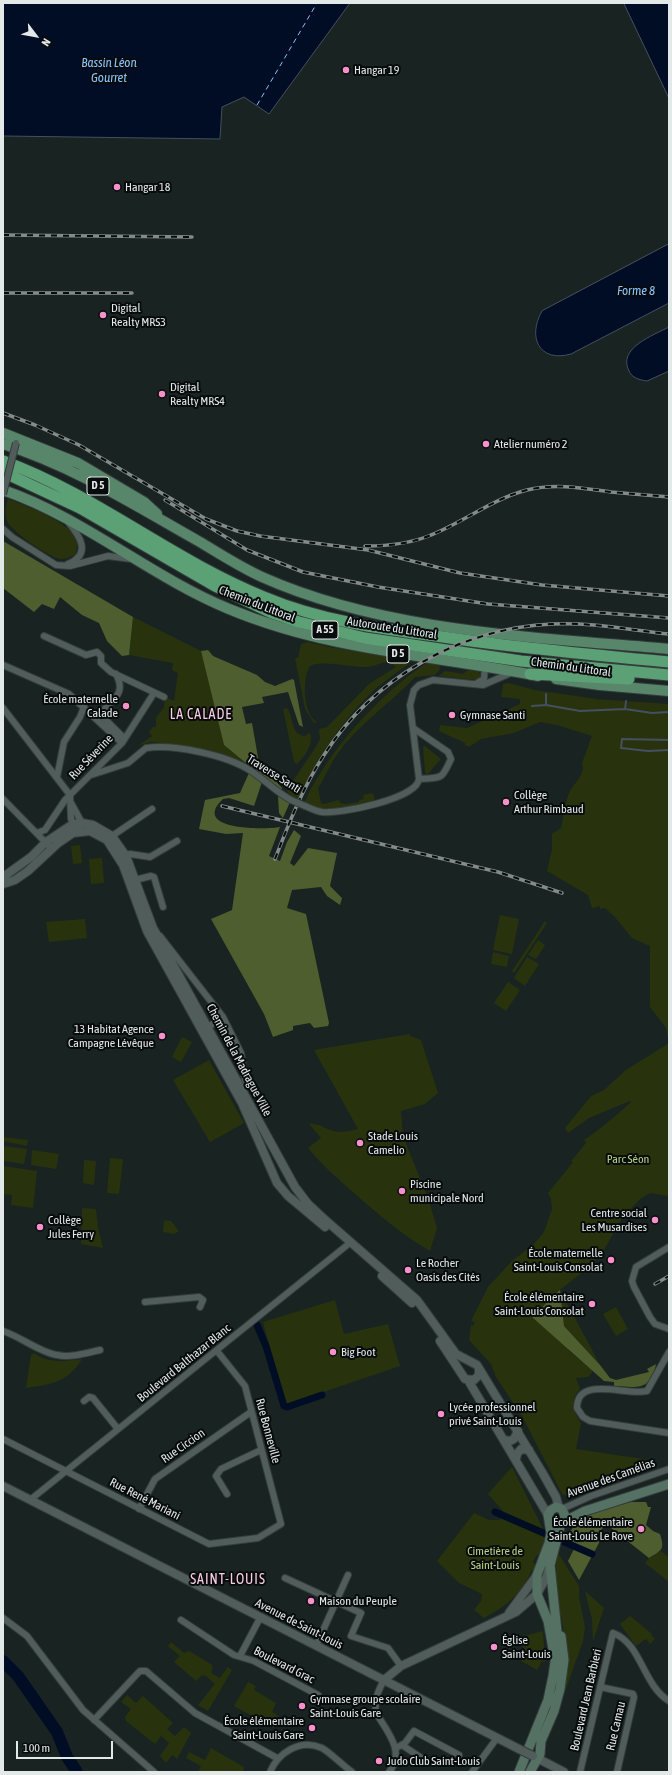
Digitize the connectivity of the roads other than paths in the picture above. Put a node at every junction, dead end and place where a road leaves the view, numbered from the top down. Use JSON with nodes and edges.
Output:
{"nodes":[{"id":1,"x":3,"y":433,"type":"edge"},
{"id":2,"x":17,"y":441,"type":"junction"},
{"id":3,"x":3,"y":444,"type":"edge"},
{"id":4,"x":3,"y":461,"type":"edge"},
{"id":5,"x":3,"y":472,"type":"edge"},
{"id":6,"x":3,"y":490,"type":"edge"},
{"id":7,"x":3,"y":494,"type":"edge"},
{"id":8,"x":64,"y":518,"type":"junction"},
{"id":9,"x":170,"y":526,"type":"junction"},
{"id":10,"x":3,"y":529,"type":"edge"},
{"id":11,"x":142,"y":563,"type":"junction"},
{"id":12,"x":63,"y":566,"type":"junction"},
{"id":13,"x":44,"y":636,"type":"dead end"},
{"id":14,"x":669,"y":648,"type":"edge"},
{"id":15,"x":669,"y":662,"type":"edge"},
{"id":16,"x":3,"y":665,"type":"edge"},
{"id":17,"x":485,"y":667,"type":"junction"},
{"id":18,"x":514,"y":672,"type":"junction"},
{"id":19,"x":116,"y":674,"type":"junction"},
{"id":20,"x":530,"y":674,"type":"junction"},
{"id":21,"x":669,"y":675,"type":"edge"},
{"id":22,"x":669,"y":681,"type":"edge"},
{"id":23,"x":469,"y":685,"type":"junction"},
{"id":24,"x":669,"y":691,"type":"edge"},
{"id":25,"x":154,"y":693,"type":"junction"},
{"id":26,"x":164,"y":698,"type":"dead end"},
{"id":27,"x":84,"y":706,"type":"junction"},
{"id":28,"x":3,"y":708,"type":"edge"},
{"id":29,"x":413,"y":728,"type":"junction"},
{"id":30,"x":123,"y":740,"type":"junction"},
{"id":31,"x":91,"y":775,"type":"junction"},
{"id":32,"x":57,"y":777,"type":"junction"},
{"id":33,"x":418,"y":779,"type":"junction"},
{"id":34,"x":3,"y":798,"type":"edge"},
{"id":35,"x":70,"y":798,"type":"junction"},
{"id":36,"x":152,"y":809,"type":"dead end"},
{"id":37,"x":73,"y":824,"type":"junction"},
{"id":38,"x":81,"y":827,"type":"junction"},
{"id":39,"x":37,"y":832,"type":"junction"},
{"id":40,"x":109,"y":838,"type":"junction"},
{"id":41,"x":177,"y":841,"type":"dead end"},
{"id":42,"x":46,"y":842,"type":"junction"},
{"id":43,"x":52,"y":849,"type":"junction"},
{"id":44,"x":123,"y":857,"type":"junction"},
{"id":45,"x":3,"y":877,"type":"edge"},
{"id":46,"x":135,"y":880,"type":"junction"},
{"id":47,"x":3,"y":884,"type":"edge"},
{"id":48,"x":163,"y":908,"type":"dead end"},
{"id":49,"x":154,"y":936,"type":"junction"},
{"id":50,"x":190,"y":974,"type":"junction"},
{"id":51,"x":180,"y":977,"type":"junction"},
{"id":52,"x":185,"y":1001,"type":"junction"},
{"id":53,"x":190,"y":1008,"type":"junction"},
{"id":54,"x":223,"y":1017,"type":"junction"},
{"id":55,"x":208,"y":1027,"type":"junction"},
{"id":56,"x":245,"y":1080,"type":"dead end"},
{"id":57,"x":285,"y":1169,"type":"junction"},
{"id":58,"x":273,"y":1174,"type":"junction"},
{"id":59,"x":349,"y":1244,"type":"junction"},
{"id":60,"x":669,"y":1247,"type":"edge"},
{"id":61,"x":145,"y":1302,"type":"dead end"},
{"id":62,"x":200,"y":1307,"type":"dead end"},
{"id":63,"x":669,"y":1329,"type":"edge"},
{"id":64,"x":3,"y":1332,"type":"edge"},
{"id":65,"x":100,"y":1350,"type":"dead end"},
{"id":66,"x":217,"y":1351,"type":"junction"},
{"id":67,"x":669,"y":1352,"type":"edge"},
{"id":68,"x":471,"y":1362,"type":"junction"},
{"id":69,"x":479,"y":1369,"type":"junction"},
{"id":70,"x":461,"y":1373,"type":"junction"},
{"id":71,"x":468,"y":1380,"type":"junction"},
{"id":72,"x":84,"y":1401,"type":"dead end"},
{"id":73,"x":251,"y":1412,"type":"junction"},
{"id":74,"x":118,"y":1429,"type":"junction"},
{"id":75,"x":518,"y":1431,"type":"junction"},
{"id":76,"x":669,"y":1432,"type":"edge"},
{"id":77,"x":3,"y":1439,"type":"edge"},
{"id":78,"x":504,"y":1440,"type":"junction"},
{"id":79,"x":261,"y":1450,"type":"junction"},
{"id":80,"x":529,"y":1450,"type":"junction"},
{"id":81,"x":516,"y":1459,"type":"junction"},
{"id":82,"x":669,"y":1469,"type":"edge"},
{"id":83,"x":66,"y":1471,"type":"junction"},
{"id":84,"x":669,"y":1477,"type":"edge"},
{"id":85,"x":669,"y":1484,"type":"edge"},
{"id":86,"x":3,"y":1486,"type":"edge"},
{"id":87,"x":227,"y":1494,"type":"dead end"},
{"id":88,"x":30,"y":1500,"type":"junction"},
{"id":89,"x":139,"y":1509,"type":"junction"},
{"id":90,"x":561,"y":1509,"type":"junction"},
{"id":91,"x":585,"y":1511,"type":"junction"},
{"id":92,"x":549,"y":1518,"type":"junction"},
{"id":93,"x":562,"y":1522,"type":"junction"},
{"id":94,"x":281,"y":1524,"type":"joint"},
{"id":95,"x":557,"y":1541,"type":"junction"},
{"id":96,"x":550,"y":1565,"type":"junction"},
{"id":97,"x":348,"y":1575,"type":"dead end"},
{"id":98,"x":537,"y":1575,"type":"junction"},
{"id":99,"x":285,"y":1578,"type":"dead end"},
{"id":100,"x":537,"y":1594,"type":"junction"},
{"id":101,"x":337,"y":1601,"type":"junction"},
{"id":102,"x":556,"y":1610,"type":"junction"},
{"id":103,"x":3,"y":1618,"type":"edge"},
{"id":104,"x":260,"y":1618,"type":"junction"},
{"id":105,"x":504,"y":1618,"type":"junction"},
{"id":106,"x":181,"y":1620,"type":"dead end"},
{"id":107,"x":316,"y":1646,"type":"junction"},
{"id":108,"x":240,"y":1656,"type":"junction"},
{"id":109,"x":555,"y":1664,"type":"junction"},
{"id":110,"x":401,"y":1666,"type":"junction"},
{"id":111,"x":384,"y":1680,"type":"junction"},
{"id":112,"x":600,"y":1687,"type":"junction"},
{"id":113,"x":318,"y":1695,"type":"dead end"},
{"id":114,"x":669,"y":1702,"type":"edge"},
{"id":115,"x":94,"y":1720,"type":"junction"},
{"id":116,"x":497,"y":1738,"type":"junction"},
{"id":117,"x":402,"y":1745,"type":"junction"},
{"id":118,"x":396,"y":1748,"type":"junction"},
{"id":119,"x":459,"y":1755,"type":"dead end"},
{"id":120,"x":277,"y":1758,"type":"junction"},
{"id":121,"x":535,"y":1758,"type":"junction"},
{"id":122,"x":423,"y":1759,"type":"dead end"},
{"id":123,"x":154,"y":1772,"type":"edge"},
{"id":124,"x":270,"y":1772,"type":"edge"},
{"id":125,"x":352,"y":1772,"type":"edge"},
{"id":126,"x":389,"y":1772,"type":"edge"},
{"id":127,"x":472,"y":1772,"type":"edge"},
{"id":128,"x":519,"y":1772,"type":"edge"},
{"id":129,"x":530,"y":1772,"type":"edge"},
{"id":130,"x":564,"y":1772,"type":"edge"},
{"id":131,"x":580,"y":1772,"type":"edge"},
{"id":132,"x":617,"y":1772,"type":"edge"}],
"edges":[{"from":1,"to":2,"type":"main road"},
{"from":2,"to":7,"type":"street","bridge":true},
{"from":2,"to":9,"type":"main road"},
{"from":3,"to":9,"type":"main road","number":"D 5"},
{"from":4,"to":15,"type":"highway","name":"Autoroute du Littoral","number":"A 55"},
{"from":5,"to":21,"type":"highway","name":"Autoroute du Littoral","number":"A 55"},
{"from":6,"to":8,"type":"main road","name":"Chemin du Littoral","number":"D 5"},
{"from":8,"to":11,"type":"main road","name":"Chemin du Littoral","number":"D 5"},
{"from":8,"to":12,"type":"street"},
{"from":9,"to":14,"type":"main road","name":"Chemin du Littoral"},
{"from":10,"to":12,"type":"street"},
{"from":11,"to":12,"type":"street"},
{"from":11,"to":17,"type":"main road","name":"Chemin du Littoral","number":"D 5"},
{"from":13,"to":19,"type":"street"},
{"from":16,"to":27,"type":"street"},
{"from":17,"to":18,"type":"main road","name":"Chemin du Littoral","number":"D 5"},
{"from":17,"to":23,"type":"street"},
{"from":18,"to":20,"type":"main road","name":"Chemin du Littoral","number":"D 5"},
{"from":18,"to":23,"type":"street"},
{"from":19,"to":25,"type":"street"},
{"from":19,"to":30,"type":"street"},
{"from":20,"to":22,"type":"highway"},
{"from":20,"to":24,"type":"main road","name":"Chemin du Littoral","number":"D 5"},
{"from":23,"to":29,"type":"street"},
{"from":25,"to":26,"type":"street"},
{"from":25,"to":30,"type":"street","name":"Rue Séverine"},
{"from":27,"to":30,"type":"street"},
{"from":27,"to":32,"type":"street"},
{"from":28,"to":32,"type":"street"},
{"from":29,"to":33,"type":"street"},
{"from":29,"to":33,"type":"street"},
{"from":30,"to":31,"type":"street","name":"Rue Séverine"},
{"from":31,"to":33,"type":"street","name":"Traverse Santi","bridge":true},
{"from":31,"to":35,"type":"street","name":"Rue Séverine"},
{"from":32,"to":35,"type":"street"},
{"from":34,"to":39,"type":"street"},
{"from":35,"to":37,"type":"street"},
{"from":35,"to":38,"type":"street"},
{"from":35,"to":39,"type":"street"},
{"from":36,"to":40,"type":"street"},
{"from":37,"to":38,"type":"street","name":"Chemin de la Madrague Ville"},
{"from":37,"to":42,"type":"street","name":"Chemin de la Madrague Ville"},
{"from":38,"to":40,"type":"street","name":"Chemin de la Madrague Ville"},
{"from":38,"to":43,"type":"street"},
{"from":39,"to":42,"type":"street"},
{"from":40,"to":44,"type":"street","name":"Chemin de la Madrague Ville"},
{"from":41,"to":44,"type":"street"},
{"from":42,"to":43,"type":"street"},
{"from":42,"to":45,"type":"street","name":"Chemin de la Madrague Ville"},
{"from":43,"to":47,"type":"street"},
{"from":44,"to":46,"type":"street","name":"Chemin de la Madrague Ville"},
{"from":44,"to":49,"type":"street","name":"Chemin de la Madrague Ville"},
{"from":46,"to":48,"type":"street"},
{"from":46,"to":49,"type":"street","name":"Chemin de la Madrague Ville"},
{"from":49,"to":50,"type":"street"},
{"from":49,"to":51,"type":"street","name":"Chemin de la Madrague Ville"},
{"from":49,"to":52,"type":"street","name":"Chemin de la Madrague Ville"},
{"from":50,"to":51,"type":"street"},
{"from":50,"to":54,"type":"street"},
{"from":51,"to":52,"type":"street"},
{"from":51,"to":55,"type":"street","name":"Chemin de la Madrague Ville"},
{"from":52,"to":53,"type":"street","name":"Chemin de la Madrague Ville"},
{"from":53,"to":55,"type":"street"},
{"from":53,"to":58,"type":"street","name":"Chemin de la Madrague Ville"},
{"from":54,"to":55,"type":"street"},
{"from":54,"to":56,"type":"street"},
{"from":55,"to":57,"type":"street","name":"Chemin de la Madrague Ville"},
{"from":57,"to":58,"type":"street"},
{"from":57,"to":58,"type":"street"},
{"from":57,"to":59,"type":"street","name":"Chemin de la Madrague Ville"},
{"from":58,"to":59,"type":"street","name":"Chemin de la Madrague Ville"},
{"from":59,"to":66,"type":"street","name":"Boulevard Balthazar Blanc"},
{"from":59,"to":68,"type":"street","name":"Chemin de la Madrague Ville"},
{"from":59,"to":70,"type":"street","name":"Chemin de la Madrague Ville"},
{"from":60,"to":63,"type":"street"},
{"from":61,"to":62,"type":"street"},
{"from":64,"to":65,"type":"street"},
{"from":66,"to":73,"type":"street","name":"Rue Bonneville"},
{"from":66,"to":74,"type":"street","name":"Boulevard Balthazar Blanc"},
{"from":67,"to":76,"type":"street"},
{"from":68,"to":69,"type":"street"},
{"from":68,"to":70,"type":"street"},
{"from":69,"to":71,"type":"street"},
{"from":69,"to":75,"type":"street"},
{"from":70,"to":71,"type":"street"},
{"from":71,"to":78,"type":"street"},
{"from":72,"to":74,"type":"street"},
{"from":73,"to":79,"type":"street","name":"Rue Bonneville"},
{"from":73,"to":89,"type":"street","name":"Rue Ciccion"},
{"from":74,"to":83,"type":"street","name":"Boulevard Balthazar Blanc"},
{"from":75,"to":78,"type":"street"},
{"from":75,"to":80,"type":"street"},
{"from":77,"to":83,"type":"street","name":"Rue René Mariani"},
{"from":78,"to":81,"type":"street"},
{"from":79,"to":87,"type":"street"},
{"from":79,"to":94,"type":"street","name":"Rue Bonneville"},
{"from":80,"to":81,"type":"street"},
{"from":80,"to":90,"type":"street"},
{"from":81,"to":92,"type":"street"},
{"from":82,"to":90,"type":"street","name":"Avenue des Camélias"},
{"from":83,"to":88,"type":"street","name":"Boulevard Balthazar Blanc"},
{"from":83,"to":89,"type":"street","name":"Rue René Mariani"},
{"from":84,"to":90,"type":"main road"},
{"from":85,"to":91,"type":"main road"},
{"from":86,"to":88,"type":"street","name":"Avenue de Saint-Louis"},
{"from":88,"to":104,"type":"street","name":"Avenue de Saint-Louis"},
{"from":89,"to":94,"type":"street","name":"Rue René Mariani"},
{"from":90,"to":92,"type":"main road"},
{"from":90,"to":93,"type":"main road"},
{"from":91,"to":93,"type":"main road"},
{"from":91,"to":95,"type":"main road"},
{"from":92,"to":93,"type":"main road"},
{"from":92,"to":98,"type":"main road"},
{"from":93,"to":95,"type":"main road"},
{"from":95,"to":96,"type":"main road"},
{"from":96,"to":100,"type":"street"},
{"from":96,"to":102,"type":"main road"},
{"from":97,"to":101,"type":"street"},
{"from":98,"to":100,"type":"main road"},
{"from":98,"to":105,"type":"street"},
{"from":99,"to":101,"type":"street"},
{"from":100,"to":105,"type":"street"},
{"from":100,"to":109,"type":"main road"},
{"from":101,"to":107,"type":"street"},
{"from":101,"to":110,"type":"street"},
{"from":102,"to":109,"type":"main road"},
{"from":102,"to":121,"type":"main road"},
{"from":103,"to":115,"type":"street"},
{"from":104,"to":107,"type":"street","name":"Avenue de Saint-Louis"},
{"from":104,"to":108,"type":"street","name":"Boulevard Grac"},
{"from":105,"to":110,"type":"street"},
{"from":106,"to":108,"type":"street","name":"Boulevard Grac"},
{"from":107,"to":111,"type":"street","name":"Avenue de Saint-Louis"},
{"from":108,"to":113,"type":"street","name":"Boulevard Grac"},
{"from":109,"to":128,"type":"main road"},
{"from":110,"to":111,"type":"street"},
{"from":111,"to":116,"type":"street","name":"Avenue de Saint-Louis"},
{"from":111,"to":118,"type":"street"},
{"from":112,"to":114,"type":"street","name":"Boulevard Jean Barbieri"},
{"from":112,"to":131,"type":"street","name":"Boulevard Jean Barbieri"},
{"from":112,"to":132,"type":"street","name":"Rue Camau"},
{"from":115,"to":120,"type":"street"},
{"from":115,"to":123,"type":"street"},
{"from":116,"to":121,"type":"street","name":"Avenue de Saint-Louis","bridge":true},
{"from":116,"to":127,"type":"street"},
{"from":117,"to":118,"type":"street"},
{"from":117,"to":119,"type":"street"},
{"from":117,"to":122,"type":"street"},
{"from":118,"to":126,"type":"street"},
{"from":120,"to":124,"type":"street"},
{"from":120,"to":125,"type":"street"},
{"from":121,"to":129,"type":"main road"},
{"from":121,"to":130,"type":"street","name":"Avenue de Saint-Louis"}]}
